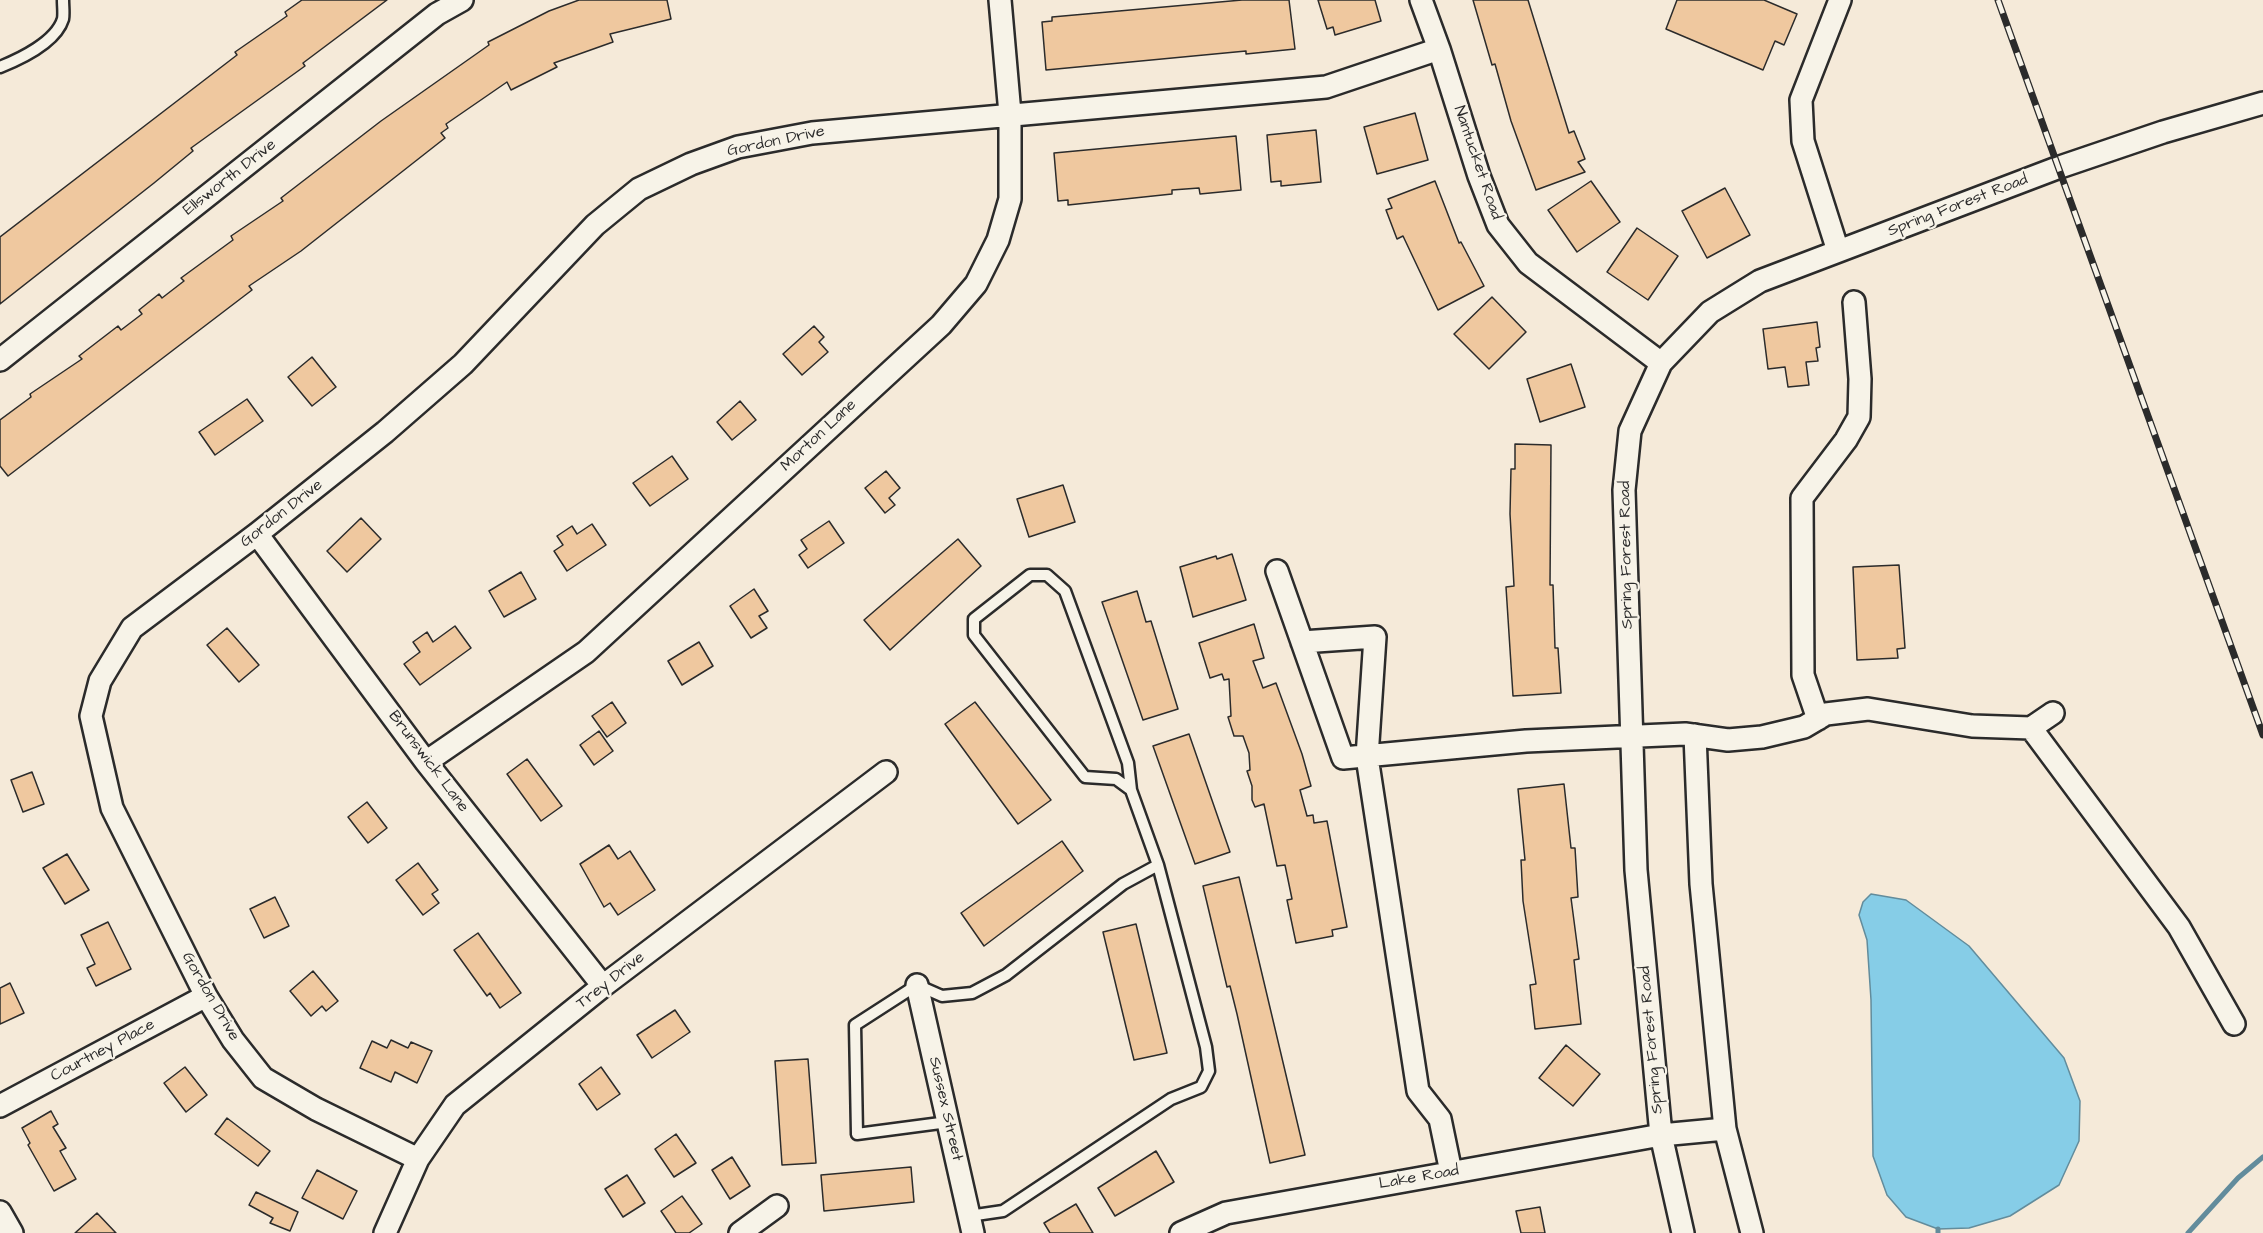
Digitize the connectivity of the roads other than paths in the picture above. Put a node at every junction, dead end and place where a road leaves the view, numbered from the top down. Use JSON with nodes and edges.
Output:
{"nodes":[{"id":1,"x":63,"y":0,"type":"edge"},
{"id":2,"x":462,"y":0,"type":"edge"},
{"id":3,"x":1000,"y":0,"type":"edge"},
{"id":4,"x":1421,"y":0,"type":"edge"},
{"id":5,"x":1840,"y":0,"type":"edge"},
{"id":6,"x":1439,"y":49,"type":"junction"},
{"id":7,"x":0,"y":67,"type":"edge"},
{"id":8,"x":2263,"y":103,"type":"edge"},
{"id":9,"x":1010,"y":114,"type":"junction"},
{"id":10,"x":1838,"y":251,"type":"junction"},
{"id":11,"x":1854,"y":302,"type":"dead end"},
{"id":12,"x":0,"y":360,"type":"edge"},
{"id":13,"x":1660,"y":363,"type":"junction"},
{"id":14,"x":257,"y":534,"type":"junction"},
{"id":15,"x":1277,"y":571,"type":"dead end"},
{"id":16,"x":1302,"y":642,"type":"junction"},
{"id":17,"x":2053,"y":712,"type":"dead end"},
{"id":18,"x":1818,"y":719,"type":"junction"},
{"id":19,"x":2031,"y":728,"type":"junction"},
{"id":20,"x":1695,"y":735,"type":"junction"},
{"id":21,"x":1633,"y":736,"type":"junction"},
{"id":22,"x":1367,"y":757,"type":"junction"},
{"id":23,"x":426,"y":762,"type":"junction"},
{"id":24,"x":886,"y":772,"type":"dead end"},
{"id":25,"x":1131,"y":790,"type":"junction"},
{"id":26,"x":1158,"y":866,"type":"junction"},
{"id":27,"x":917,"y":985,"type":"junction"},
{"id":28,"x":603,"y":986,"type":"junction"},
{"id":29,"x":206,"y":996,"type":"junction"},
{"id":30,"x":2234,"y":1024,"type":"dead end"},
{"id":31,"x":0,"y":1106,"type":"edge"},
{"id":32,"x":948,"y":1122,"type":"junction"},
{"id":33,"x":1725,"y":1129,"type":"junction"},
{"id":34,"x":1661,"y":1135,"type":"junction"},
{"id":35,"x":418,"y":1159,"type":"junction"},
{"id":36,"x":1451,"y":1172,"type":"junction"},
{"id":37,"x":777,"y":1206,"type":"dead end"},
{"id":38,"x":0,"y":1212,"type":"edge"},
{"id":39,"x":971,"y":1225,"type":"edge"},
{"id":40,"x":12,"y":1233,"type":"edge"},
{"id":41,"x":385,"y":1233,"type":"edge"},
{"id":42,"x":740,"y":1233,"type":"edge"},
{"id":43,"x":1181,"y":1233,"type":"edge"},
{"id":44,"x":1683,"y":1233,"type":"edge"},
{"id":45,"x":1752,"y":1233,"type":"edge"}],
"edges":[{"from":1,"to":7,"type":"lane"},
{"from":2,"to":12,"type":"street","name":"Ellsworth Drive"},
{"from":3,"to":9,"type":"street","name":"Morton Lane"},
{"from":4,"to":6,"type":"street","name":"Nantucket Road"},
{"from":5,"to":10,"type":"street"},
{"from":6,"to":9,"type":"street","name":"Gordon Drive"},
{"from":6,"to":13,"type":"street","name":"Nantucket Road"},
{"from":8,"to":10,"type":"street","name":"Spring Forest Road"},
{"from":9,"to":14,"type":"street","name":"Gordon Drive"},
{"from":9,"to":23,"type":"street","name":"Morton Lane"},
{"from":10,"to":13,"type":"street","name":"Spring Forest Road"},
{"from":11,"to":18,"type":"street"},
{"from":13,"to":21,"type":"street","name":"Spring Forest Road"},
{"from":14,"to":23,"type":"street","name":"Brunswick Lane"},
{"from":14,"to":29,"type":"street","name":"Gordon Drive"},
{"from":15,"to":16,"type":"street"},
{"from":16,"to":22,"type":"street"},
{"from":16,"to":22,"type":"street"},
{"from":17,"to":19,"type":"street"},
{"from":18,"to":19,"type":"street"},
{"from":18,"to":20,"type":"street"},
{"from":19,"to":30,"type":"street"},
{"from":20,"to":21,"type":"street"},
{"from":20,"to":33,"type":"street"},
{"from":21,"to":22,"type":"street"},
{"from":21,"to":34,"type":"street","name":"Spring Forest Road"},
{"from":22,"to":36,"type":"street"},
{"from":23,"to":28,"type":"street","name":"Brunswick Lane"},
{"from":24,"to":28,"type":"street","name":"Trey Drive"},
{"from":25,"to":25,"type":"lane"},
{"from":25,"to":26,"type":"lane"},
{"from":26,"to":27,"type":"lane"},
{"from":26,"to":39,"type":"lane"},
{"from":27,"to":32,"type":"street","name":"Sussex Street"},
{"from":27,"to":32,"type":"lane"},
{"from":28,"to":35,"type":"street","name":"Trey Drive"},
{"from":29,"to":31,"type":"street","name":"Courtney Place"},
{"from":29,"to":35,"type":"street","name":"Gordon Drive"},
{"from":32,"to":39,"type":"street","name":"Sussex Street"},
{"from":33,"to":34,"type":"street","name":"Lake Road"},
{"from":33,"to":45,"type":"street"},
{"from":34,"to":36,"type":"street","name":"Lake Road"},
{"from":34,"to":44,"type":"street","name":"Spring Forest Road"},
{"from":35,"to":41,"type":"street","name":"Trey Drive"},
{"from":36,"to":43,"type":"street","name":"Lake Road"},
{"from":37,"to":42,"type":"street"},
{"from":38,"to":40,"type":"street"}]}
